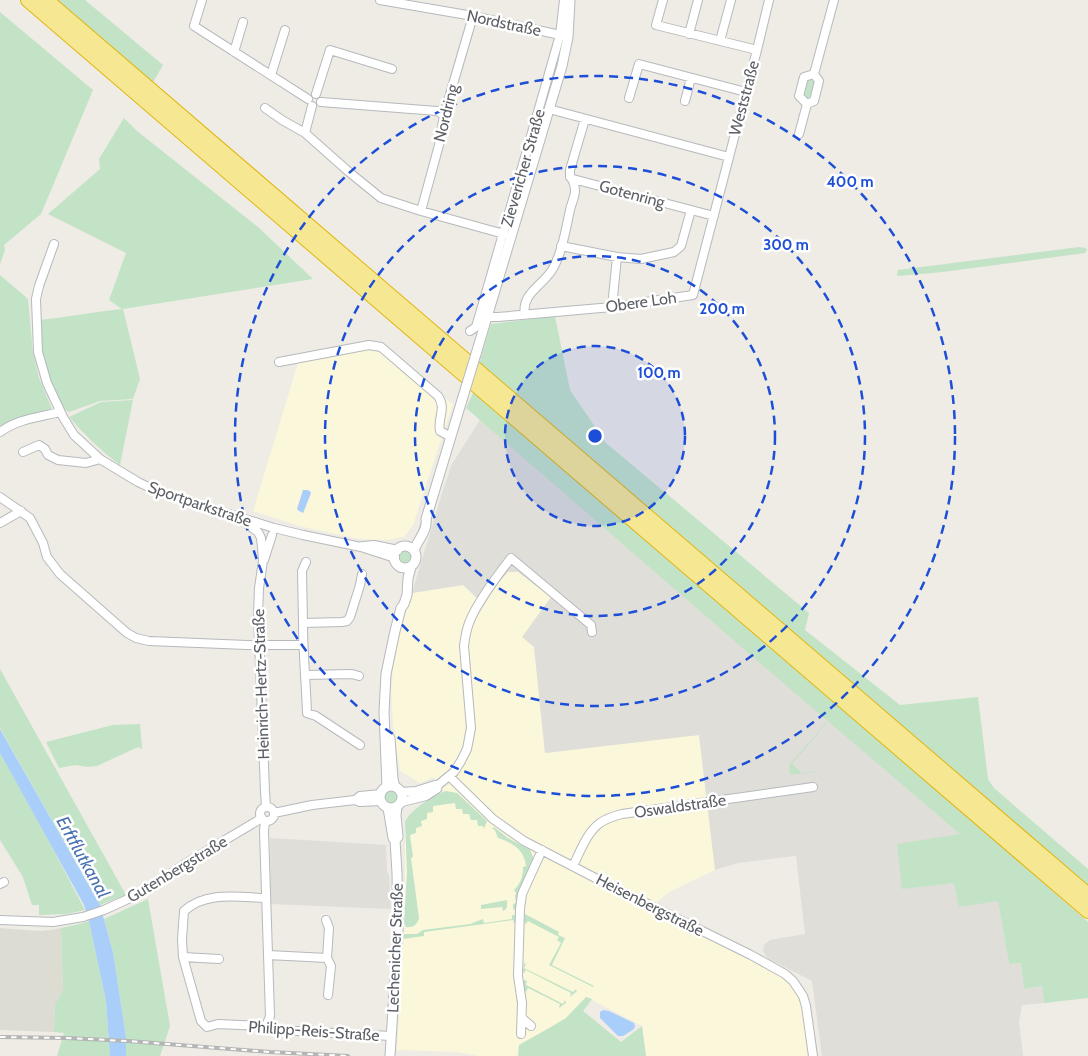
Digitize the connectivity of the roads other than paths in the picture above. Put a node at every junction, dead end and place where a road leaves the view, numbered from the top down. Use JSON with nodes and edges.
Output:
{"nodes":[{"id":1,"x":28,"y":0,"type":"edge"},
{"id":2,"x":46,"y":0,"type":"edge"},
{"id":3,"x":202,"y":0,"type":"edge"},
{"id":4,"x":380,"y":0,"type":"edge"},
{"id":5,"x":564,"y":0,"type":"edge"},
{"id":6,"x":570,"y":0,"type":"edge"},
{"id":7,"x":663,"y":0,"type":"edge"},
{"id":8,"x":698,"y":0,"type":"edge"},
{"id":9,"x":731,"y":0,"type":"edge"},
{"id":10,"x":769,"y":0,"type":"edge"},
{"id":11,"x":834,"y":0,"type":"edge"},
{"id":12,"x":473,"y":16,"type":"junction"},
{"id":13,"x":243,"y":22,"type":"dead end"},
{"id":14,"x":285,"y":30,"type":"dead end"},
{"id":15,"x":690,"y":34,"type":"junction"},
{"id":16,"x":564,"y":36,"type":"junction"},
{"id":17,"x":720,"y":42,"type":"junction"},
{"id":18,"x":757,"y":50,"type":"junction"},
{"id":19,"x":234,"y":52,"type":"junction"},
{"id":20,"x":392,"y":69,"type":"dead end"},
{"id":21,"x":814,"y":74,"type":"junction"},
{"id":22,"x":271,"y":75,"type":"junction"},
{"id":23,"x":691,"y":78,"type":"junction"},
{"id":24,"x":746,"y":92,"type":"junction"},
{"id":25,"x":318,"y":98,"type":"junction"},
{"id":26,"x":629,"y":98,"type":"dead end"},
{"id":27,"x":685,"y":101,"type":"dead end"},
{"id":28,"x":310,"y":103,"type":"junction"},
{"id":29,"x":807,"y":104,"type":"junction"},
{"id":30,"x":265,"y":108,"type":"dead end"},
{"id":31,"x":549,"y":109,"type":"junction"},
{"id":32,"x":444,"y":115,"type":"junction"},
{"id":33,"x":585,"y":119,"type":"junction"},
{"id":34,"x":305,"y":133,"type":"junction"},
{"id":35,"x":799,"y":134,"type":"dead end"},
{"id":36,"x":729,"y":157,"type":"junction"},
{"id":37,"x":573,"y":179,"type":"junction"},
{"id":38,"x":719,"y":196,"type":"joint"},
{"id":39,"x":691,"y":210,"type":"junction"},
{"id":40,"x":421,"y":211,"type":"junction"},
{"id":41,"x":714,"y":216,"type":"junction"},
{"id":42,"x":504,"y":234,"type":"junction"},
{"id":43,"x":54,"y":244,"type":"dead end"},
{"id":44,"x":561,"y":246,"type":"junction"},
{"id":45,"x":617,"y":257,"type":"junction"},
{"id":46,"x":612,"y":307,"type":"junction"},
{"id":47,"x":525,"y":314,"type":"junction"},
{"id":48,"x":487,"y":317,"type":"junction"},
{"id":49,"x":470,"y":331,"type":"dead end"},
{"id":50,"x":279,"y":362,"type":"dead end"},
{"id":51,"x":60,"y":412,"type":"junction"},
{"id":52,"x":0,"y":432,"type":"edge"},
{"id":53,"x":451,"y":437,"type":"junction"},
{"id":54,"x":23,"y":452,"type":"dead end"},
{"id":55,"x":100,"y":458,"type":"junction"},
{"id":56,"x":0,"y":497,"type":"edge"},
{"id":57,"x":21,"y":511,"type":"junction"},
{"id":58,"x":238,"y":518,"type":"junction"},
{"id":59,"x":0,"y":523,"type":"edge"},
{"id":60,"x":272,"y":536,"type":"dead end"},
{"id":61,"x":402,"y":554,"type":"junction"},
{"id":62,"x":263,"y":562,"type":"junction"},
{"id":63,"x":306,"y":562,"type":"dead end"},
{"id":64,"x":411,"y":566,"type":"junction"},
{"id":65,"x":362,"y":574,"type":"dead end"},
{"id":66,"x":401,"y":608,"type":"junction"},
{"id":67,"x":303,"y":623,"type":"junction"},
{"id":68,"x":592,"y":632,"type":"dead end"},
{"id":69,"x":252,"y":645,"type":"junction"},
{"id":70,"x":303,"y":645,"type":"junction"},
{"id":71,"x":305,"y":674,"type":"junction"},
{"id":72,"x":359,"y":676,"type":"dead end"},
{"id":73,"x":360,"y":745,"type":"dead end"},
{"id":74,"x":449,"y":776,"type":"junction"},
{"id":75,"x":438,"y":785,"type":"junction"},
{"id":76,"x":813,"y":787,"type":"dead end"},
{"id":77,"x":389,"y":792,"type":"junction"},
{"id":78,"x":396,"y":805,"type":"junction"},
{"id":79,"x":266,"y":807,"type":"junction"},
{"id":80,"x":274,"y":813,"type":"junction"},
{"id":81,"x":263,"y":819,"type":"junction"},
{"id":82,"x":542,"y":850,"type":"junction"},
{"id":83,"x":573,"y":866,"type":"junction"},
{"id":84,"x":1088,"y":896,"type":"edge"},
{"id":85,"x":265,"y":898,"type":"junction"},
{"id":86,"x":1088,"y":911,"type":"edge"},
{"id":87,"x":0,"y":920,"type":"edge"},
{"id":88,"x":326,"y":920,"type":"dead end"},
{"id":89,"x":268,"y":955,"type":"junction"},
{"id":90,"x":183,"y":957,"type":"junction"},
{"id":91,"x":327,"y":958,"type":"junction"},
{"id":92,"x":219,"y":959,"type":"dead end"},
{"id":93,"x":328,"y":994,"type":"dead end"},
{"id":94,"x":522,"y":1018,"type":"junction"},
{"id":95,"x":268,"y":1024,"type":"junction"},
{"id":96,"x":531,"y":1026,"type":"dead end"},
{"id":97,"x":521,"y":1034,"type":"dead end"},
{"id":98,"x":391,"y":1036,"type":"junction"},
{"id":99,"x":390,"y":1056,"type":"edge"},
{"id":100,"x":813,"y":1056,"type":"edge"}],
"edges":[{"from":1,"to":86,"type":"highway"},
{"from":2,"to":84,"type":"highway"},
{"from":3,"to":19,"type":"street"},
{"from":4,"to":12,"type":"street","name":"Nordstraße"},
{"from":5,"to":16,"type":"street","name":"Zievericher Straße"},
{"from":6,"to":16,"type":"street","name":"Zievericher Straße"},
{"from":7,"to":15,"type":"street"},
{"from":8,"to":15,"type":"street"},
{"from":9,"to":17,"type":"street"},
{"from":10,"to":18,"type":"street","name":"Weststraße"},
{"from":11,"to":21,"type":"street"},
{"from":12,"to":16,"type":"street","name":"Nordstraße"},
{"from":12,"to":32,"type":"street","name":"Nordring"},
{"from":13,"to":19,"type":"street"},
{"from":14,"to":22,"type":"street"},
{"from":15,"to":17,"type":"street"},
{"from":16,"to":31,"type":"street","name":"Zievericher Straße"},
{"from":16,"to":42,"type":"street","name":"Zievericher Straße"},
{"from":17,"to":18,"type":"street"},
{"from":18,"to":24,"type":"street","name":"Weststraße"},
{"from":19,"to":22,"type":"street"},
{"from":20,"to":25,"type":"street"},
{"from":21,"to":29,"type":"street"},
{"from":21,"to":29,"type":"street"},
{"from":22,"to":28,"type":"street"},
{"from":23,"to":24,"type":"street"},
{"from":23,"to":26,"type":"street"},
{"from":23,"to":27,"type":"street"},
{"from":24,"to":36,"type":"street","name":"Weststraße"},
{"from":25,"to":28,"type":"street"},
{"from":25,"to":28,"type":"street"},
{"from":25,"to":32,"type":"street"},
{"from":28,"to":34,"type":"street"},
{"from":29,"to":35,"type":"street"},
{"from":30,"to":34,"type":"street"},
{"from":31,"to":33,"type":"street"},
{"from":31,"to":48,"type":"street","name":"Zievericher Straße"},
{"from":32,"to":40,"type":"street","name":"Nordring"},
{"from":33,"to":36,"type":"street"},
{"from":33,"to":37,"type":"street"},
{"from":34,"to":40,"type":"street"},
{"from":36,"to":38,"type":"street","name":"Weststraße"},
{"from":37,"to":39,"type":"street","name":"Gotenring"},
{"from":37,"to":44,"type":"street"},
{"from":38,"to":41,"type":"street","name":"Obere Loh"},
{"from":39,"to":41,"type":"street","name":"Gotenring"},
{"from":39,"to":45,"type":"street"},
{"from":40,"to":42,"type":"street"},
{"from":41,"to":46,"type":"street","name":"Obere Loh"},
{"from":42,"to":49,"type":"street","name":"Zievericher Straße"},
{"from":43,"to":51,"type":"street","name":"Sportparkstraße"},
{"from":44,"to":45,"type":"street"},
{"from":44,"to":47,"type":"street"},
{"from":45,"to":46,"type":"street"},
{"from":46,"to":47,"type":"street","name":"Obere Loh"},
{"from":47,"to":48,"type":"street","name":"Obere Loh"},
{"from":48,"to":53,"type":"street","name":"Zievericher Straße","bridge":true},
{"from":50,"to":53,"type":"street"},
{"from":51,"to":52,"type":"street"},
{"from":51,"to":55,"type":"street","name":"Sportparkstraße"},
{"from":53,"to":61,"type":"street","name":"Zievericher Straße"},
{"from":54,"to":55,"type":"street"},
{"from":55,"to":58,"type":"street","name":"Sportparkstraße"},
{"from":56,"to":57,"type":"street"},
{"from":57,"to":59,"type":"street"},
{"from":57,"to":69,"type":"street"},
{"from":58,"to":61,"type":"street","name":"Sportparkstraße"},
{"from":58,"to":62,"type":"street","name":"Heinrich-Hertz-Straße"},
{"from":60,"to":62,"type":"street","name":"Heinrich-Hertz-Straße"},
{"from":61,"to":64,"type":"street"},
{"from":61,"to":64,"type":"street"},
{"from":61,"to":66,"type":"street"},
{"from":62,"to":69,"type":"street","name":"Heinrich-Hertz-Straße"},
{"from":63,"to":67,"type":"street"},
{"from":64,"to":66,"type":"street"},
{"from":65,"to":67,"type":"street"},
{"from":66,"to":77,"type":"street"},
{"from":67,"to":70,"type":"street"},
{"from":68,"to":74,"type":"street"},
{"from":69,"to":70,"type":"street"},
{"from":69,"to":79,"type":"street","name":"Heinrich-Hertz-Straße"},
{"from":70,"to":71,"type":"street"},
{"from":71,"to":72,"type":"street"},
{"from":71,"to":73,"type":"street"},
{"from":74,"to":75,"type":"street"},
{"from":74,"to":82,"type":"street","name":"Heisenbergstraße"},
{"from":75,"to":77,"type":"street"},
{"from":75,"to":78,"type":"street"},
{"from":76,"to":83,"type":"street","name":"Oswaldstraße"},
{"from":77,"to":78,"type":"street","name":"Lechenicher Straße"},
{"from":77,"to":78,"type":"street"},
{"from":77,"to":80,"type":"street"},
{"from":78,"to":98,"type":"street","name":"Lechenicher Straße"},
{"from":79,"to":80,"type":"street"},
{"from":79,"to":81,"type":"street"},
{"from":80,"to":81,"type":"street"},
{"from":81,"to":85,"type":"street"},
{"from":81,"to":87,"type":"street","name":"Gutenbergstraße"},
{"from":82,"to":83,"type":"street","name":"Heisenbergstraße"},
{"from":82,"to":94,"type":"street"},
{"from":83,"to":100,"type":"street","name":"Heisenbergstraße"},
{"from":85,"to":89,"type":"street"},
{"from":85,"to":90,"type":"street"},
{"from":88,"to":91,"type":"street"},
{"from":89,"to":91,"type":"street"},
{"from":89,"to":95,"type":"street"},
{"from":90,"to":92,"type":"street"},
{"from":90,"to":95,"type":"street","name":"Philipp-Reis-Straße"},
{"from":91,"to":93,"type":"street"},
{"from":94,"to":96,"type":"street"},
{"from":94,"to":97,"type":"street"},
{"from":95,"to":98,"type":"street","name":"Philipp-Reis-Straße"},
{"from":98,"to":99,"type":"street","name":"Lechenicher Straße"}]}
